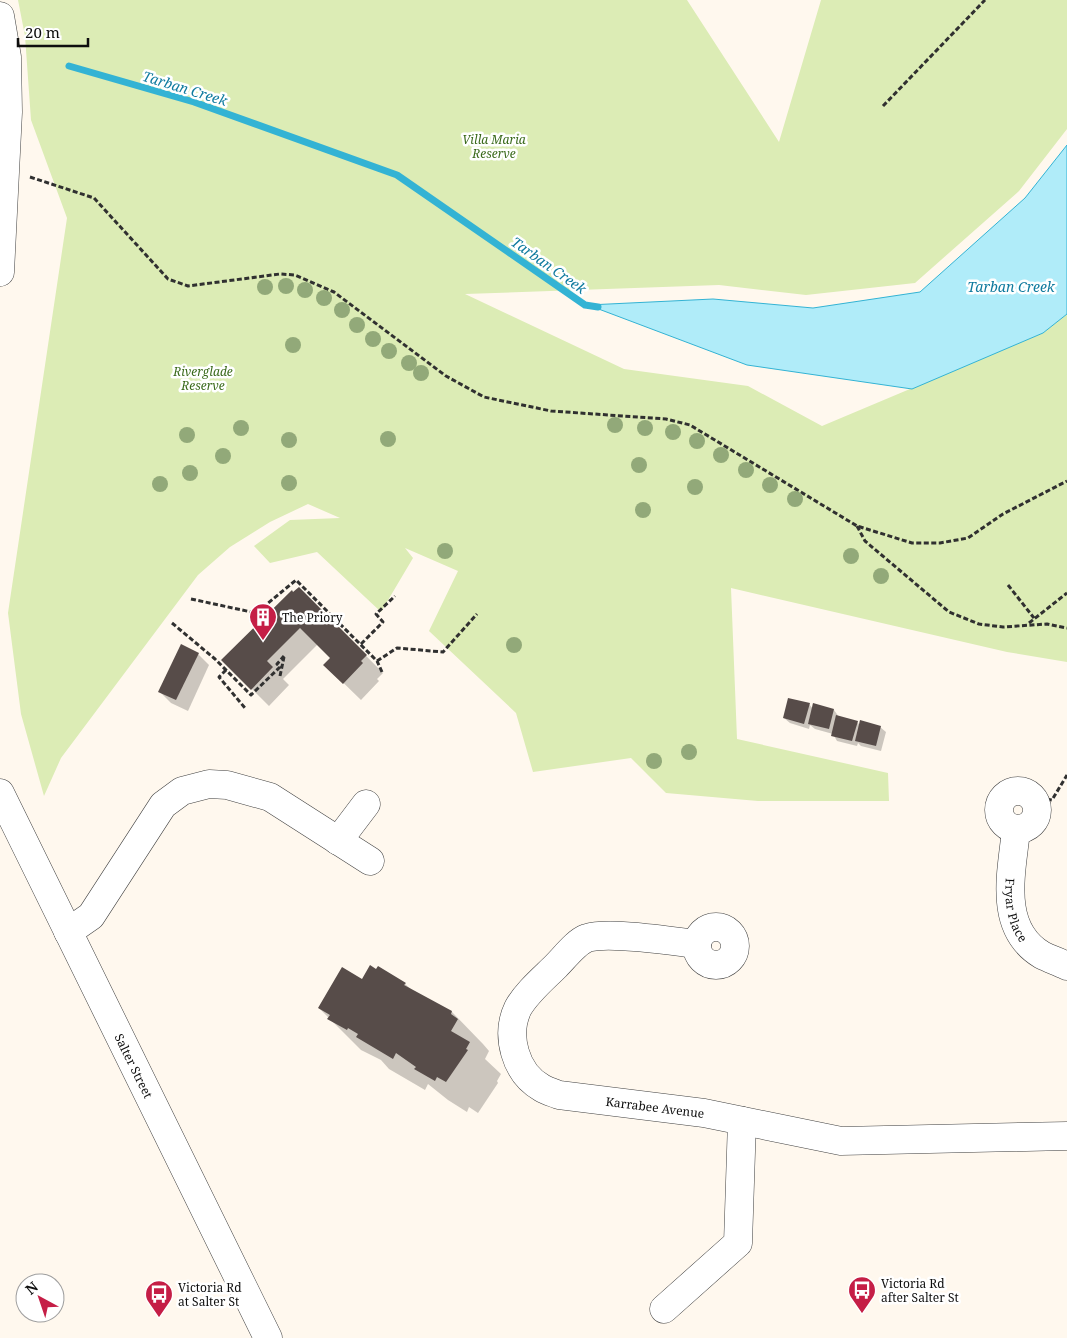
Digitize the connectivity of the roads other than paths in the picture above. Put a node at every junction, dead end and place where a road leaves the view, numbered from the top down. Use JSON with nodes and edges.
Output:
{"nodes":[{"id":1,"x":0,"y":16,"type":"edge"},
{"id":2,"x":0,"y":265,"type":"edge"},
{"id":3,"x":0,"y":272,"type":"edge"},
{"id":4,"x":0,"y":793,"type":"edge"},
{"id":5,"x":1032,"y":796,"type":"road end"},
{"id":6,"x":366,"y":804,"type":"dead end"},
{"id":7,"x":338,"y":841,"type":"junction"},
{"id":8,"x":370,"y":861,"type":"dead end"},
{"id":9,"x":68,"y":932,"type":"junction"},
{"id":10,"x":696,"y":944,"type":"dead end"},
{"id":11,"x":1067,"y":966,"type":"edge"},
{"id":12,"x":742,"y":1121,"type":"junction"},
{"id":13,"x":1067,"y":1136,"type":"edge"},
{"id":14,"x":664,"y":1309,"type":"dead end"},
{"id":15,"x":268,"y":1338,"type":"edge"}],
"edges":[{"from":1,"to":2,"type":"street"},
{"from":2,"to":3,"type":"street"},
{"from":4,"to":9,"type":"street","name":"Salter Street"},
{"from":5,"to":11,"type":"street","name":"Fryar Place"},
{"from":6,"to":7,"type":"street"},
{"from":7,"to":8,"type":"street"},
{"from":7,"to":9,"type":"street"},
{"from":9,"to":15,"type":"street","name":"Salter Street"},
{"from":10,"to":12,"type":"street","name":"Karrabee Avenue"},
{"from":12,"to":13,"type":"street","name":"Karrabee Avenue"},
{"from":12,"to":14,"type":"street"}]}
